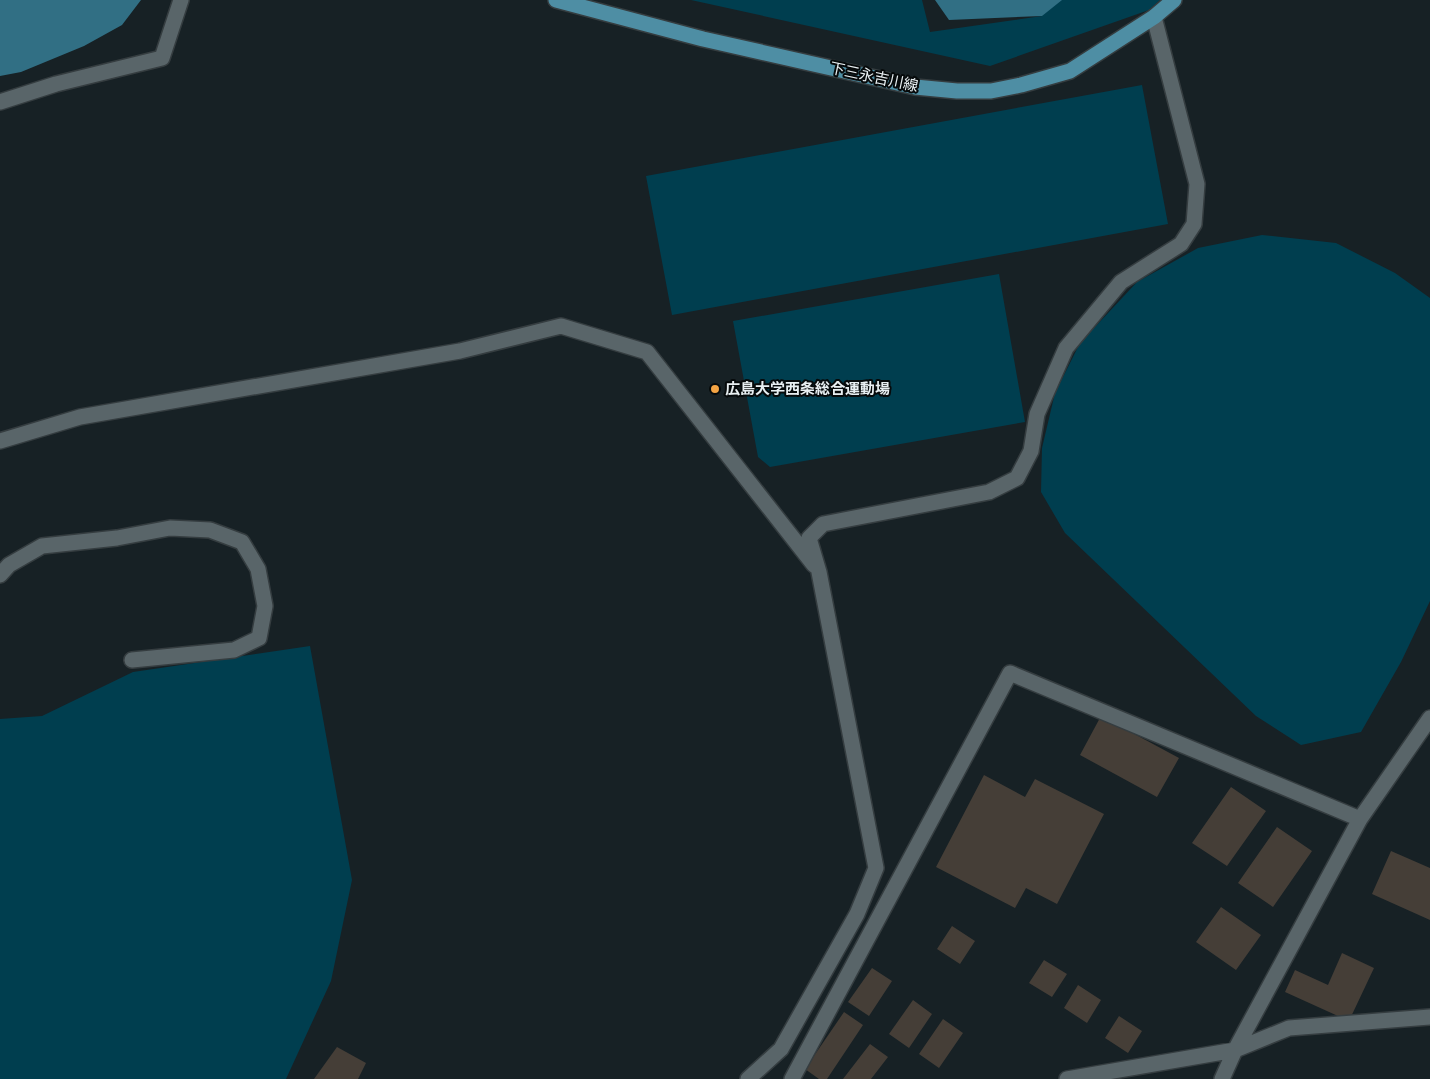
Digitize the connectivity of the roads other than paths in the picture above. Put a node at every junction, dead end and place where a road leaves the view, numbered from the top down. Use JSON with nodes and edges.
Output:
{"nodes":[{"id":1,"x":181,"y":0,"type":"edge"},
{"id":2,"x":556,"y":0,"type":"edge"},
{"id":3,"x":1174,"y":0,"type":"edge"},
{"id":4,"x":1154,"y":17,"type":"junction"},
{"id":5,"x":0,"y":102,"type":"edge"},
{"id":6,"x":0,"y":441,"type":"edge"},
{"id":7,"x":819,"y":572,"type":"junction"},
{"id":8,"x":0,"y":575,"type":"edge"},
{"id":9,"x":132,"y":660,"type":"dead end"},
{"id":10,"x":1430,"y":718,"type":"edge"},
{"id":11,"x":1360,"y":819,"type":"junction"},
{"id":12,"x":1430,"y":1017,"type":"edge"},
{"id":13,"x":1235,"y":1050,"type":"junction"},
{"id":14,"x":748,"y":1079,"type":"edge"},
{"id":15,"x":792,"y":1079,"type":"edge"},
{"id":16,"x":1067,"y":1079,"type":"edge"},
{"id":17,"x":1222,"y":1079,"type":"edge"}],
"edges":[{"from":1,"to":5,"type":"street"},
{"from":2,"to":4,"type":"main road","name":"下三永吉川線"},
{"from":3,"to":4,"type":"main road","name":"下三永吉川線"},
{"from":4,"to":7,"type":"street"},
{"from":6,"to":7,"type":"street"},
{"from":7,"to":14,"type":"street"},
{"from":8,"to":9,"type":"street"},
{"from":10,"to":11,"type":"street"},
{"from":11,"to":13,"type":"street"},
{"from":11,"to":15,"type":"street"},
{"from":12,"to":13,"type":"street"},
{"from":13,"to":16,"type":"street"},
{"from":13,"to":17,"type":"street"}]}
